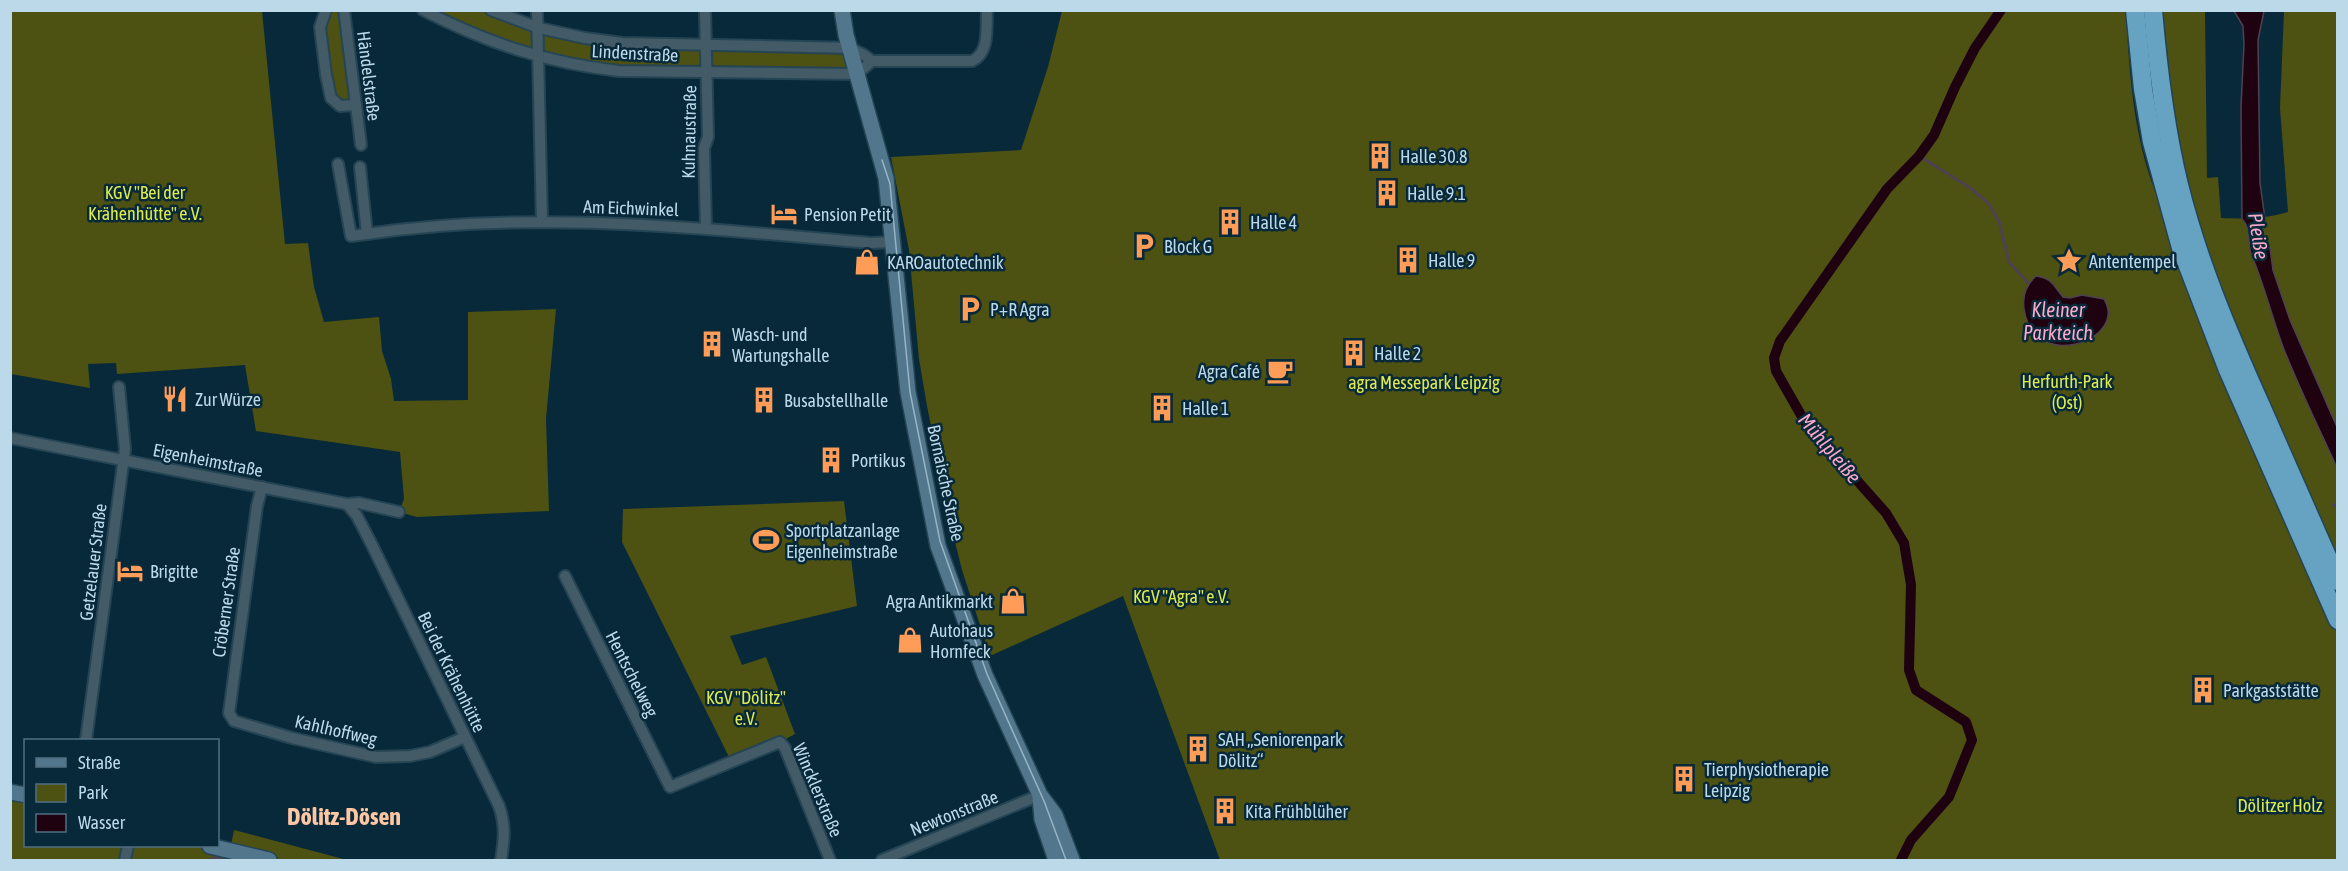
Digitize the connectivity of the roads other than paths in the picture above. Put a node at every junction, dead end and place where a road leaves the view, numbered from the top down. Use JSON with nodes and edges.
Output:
{"nodes":[{"id":1,"x":326,"y":10,"type":"edge"},
{"id":2,"x":344,"y":10,"type":"edge"},
{"id":3,"x":423,"y":10,"type":"edge"},
{"id":4,"x":491,"y":10,"type":"edge"},
{"id":5,"x":537,"y":10,"type":"edge"},
{"id":6,"x":705,"y":10,"type":"edge"},
{"id":7,"x":842,"y":10,"type":"edge"},
{"id":8,"x":987,"y":10,"type":"edge"},
{"id":9,"x":2134,"y":10,"type":"edge"},
{"id":10,"x":2153,"y":10,"type":"edge"},
{"id":11,"x":539,"y":28,"type":"junction"},
{"id":12,"x":706,"y":46,"type":"junction"},
{"id":13,"x":850,"y":48,"type":"junction"},
{"id":14,"x":539,"y":58,"type":"junction"},
{"id":15,"x":872,"y":61,"type":"junction"},
{"id":16,"x":707,"y":73,"type":"junction"},
{"id":17,"x":857,"y":74,"type":"junction"},
{"id":18,"x":356,"y":105,"type":"junction"},
{"id":19,"x":361,"y":145,"type":"dead end"},
{"id":20,"x":338,"y":164,"type":"dead end"},
{"id":21,"x":360,"y":167,"type":"dead end"},
{"id":22,"x":2171,"y":186,"type":"junction"},
{"id":23,"x":542,"y":222,"type":"junction"},
{"id":24,"x":706,"y":228,"type":"junction"},
{"id":25,"x":367,"y":234,"type":"junction"},
{"id":26,"x":893,"y":242,"type":"junction"},
{"id":27,"x":119,"y":387,"type":"dead end"},
{"id":28,"x":10,"y":438,"type":"edge"},
{"id":29,"x":123,"y":460,"type":"junction"},
{"id":30,"x":262,"y":487,"type":"junction"},
{"id":31,"x":347,"y":504,"type":"junction"},
{"id":32,"x":399,"y":512,"type":"dead end"},
{"id":33,"x":564,"y":576,"type":"dead end"},
{"id":34,"x":2337,"y":581,"type":"edge"},
{"id":35,"x":2337,"y":620,"type":"edge"},
{"id":36,"x":234,"y":721,"type":"joint"},
{"id":37,"x":465,"y":737,"type":"junction"},
{"id":38,"x":87,"y":739,"type":"edge"},
{"id":39,"x":670,"y":787,"type":"joint"},
{"id":40,"x":1040,"y":795,"type":"junction"},
{"id":41,"x":214,"y":847,"type":"edge"},
{"id":42,"x":269,"y":861,"type":"edge"},
{"id":43,"x":501,"y":861,"type":"edge"},
{"id":44,"x":830,"y":861,"type":"edge"},
{"id":45,"x":882,"y":861,"type":"edge"},
{"id":46,"x":1056,"y":861,"type":"edge"},
{"id":47,"x":1072,"y":861,"type":"edge"}],
"edges":[{"from":1,"to":18,"type":"street"},
{"from":2,"to":18,"type":"street","name":"Händelstraße"},
{"from":3,"to":14,"type":"street","name":"Lindenstraße"},
{"from":4,"to":11,"type":"street","name":"Lindenstraße"},
{"from":5,"to":11,"type":"street"},
{"from":6,"to":12,"type":"street","name":"Kuhnaustraße"},
{"from":7,"to":13,"type":"main road","name":"Bornaische Straße"},
{"from":8,"to":15,"type":"street"},
{"from":9,"to":22,"type":"highway"},
{"from":10,"to":22,"type":"highway"},
{"from":11,"to":12,"type":"street","name":"Lindenstraße"},
{"from":11,"to":14,"type":"street"},
{"from":12,"to":13,"type":"street","name":"Lindenstraße"},
{"from":12,"to":16,"type":"street","name":"Kuhnaustraße"},
{"from":13,"to":15,"type":"street"},
{"from":13,"to":17,"type":"main road","name":"Bornaische Straße"},
{"from":14,"to":16,"type":"street","name":"Lindenstraße"},
{"from":14,"to":23,"type":"street"},
{"from":15,"to":17,"type":"street"},
{"from":16,"to":17,"type":"street","name":"Lindenstraße"},
{"from":16,"to":24,"type":"street","name":"Kuhnaustraße"},
{"from":17,"to":26,"type":"main road","name":"Bornaische Straße"},
{"from":18,"to":19,"type":"street","name":"Händelstraße"},
{"from":20,"to":25,"type":"street"},
{"from":21,"to":25,"type":"street"},
{"from":22,"to":34,"type":"highway"},
{"from":22,"to":35,"type":"highway"},
{"from":23,"to":24,"type":"street","name":"Am Eichwinkel"},
{"from":23,"to":25,"type":"street","name":"Am Eichwinkel"},
{"from":24,"to":26,"type":"street","name":"Am Eichwinkel"},
{"from":26,"to":40,"type":"main road","name":"Bornaische Straße"},
{"from":27,"to":29,"type":"street","name":"Getzelauer Straße"},
{"from":28,"to":29,"type":"street","name":"Eigenheimstraße"},
{"from":29,"to":30,"type":"street","name":"Eigenheimstraße"},
{"from":29,"to":38,"type":"street","name":"Getzelauer Straße"},
{"from":30,"to":31,"type":"street","name":"Eigenheimstraße"},
{"from":30,"to":36,"type":"street","name":"Cröberner Straße"},
{"from":31,"to":32,"type":"street","name":"Eigenheimstraße"},
{"from":31,"to":37,"type":"street","name":"Bei der Krähenhütte"},
{"from":33,"to":39,"type":"street","name":"Hentschelweg"},
{"from":36,"to":37,"type":"street","name":"Kahlhoffweg"},
{"from":37,"to":43,"type":"street","name":"Bei der Krähenhütte"},
{"from":39,"to":44,"type":"street","name":"Wincklerstraße"},
{"from":40,"to":45,"type":"street","name":"Newtonstraße"},
{"from":40,"to":46,"type":"main road","name":"Bornaische Straße"},
{"from":40,"to":47,"type":"main road","name":"Bornaische Straße"},
{"from":41,"to":42,"type":"main road"}]}
